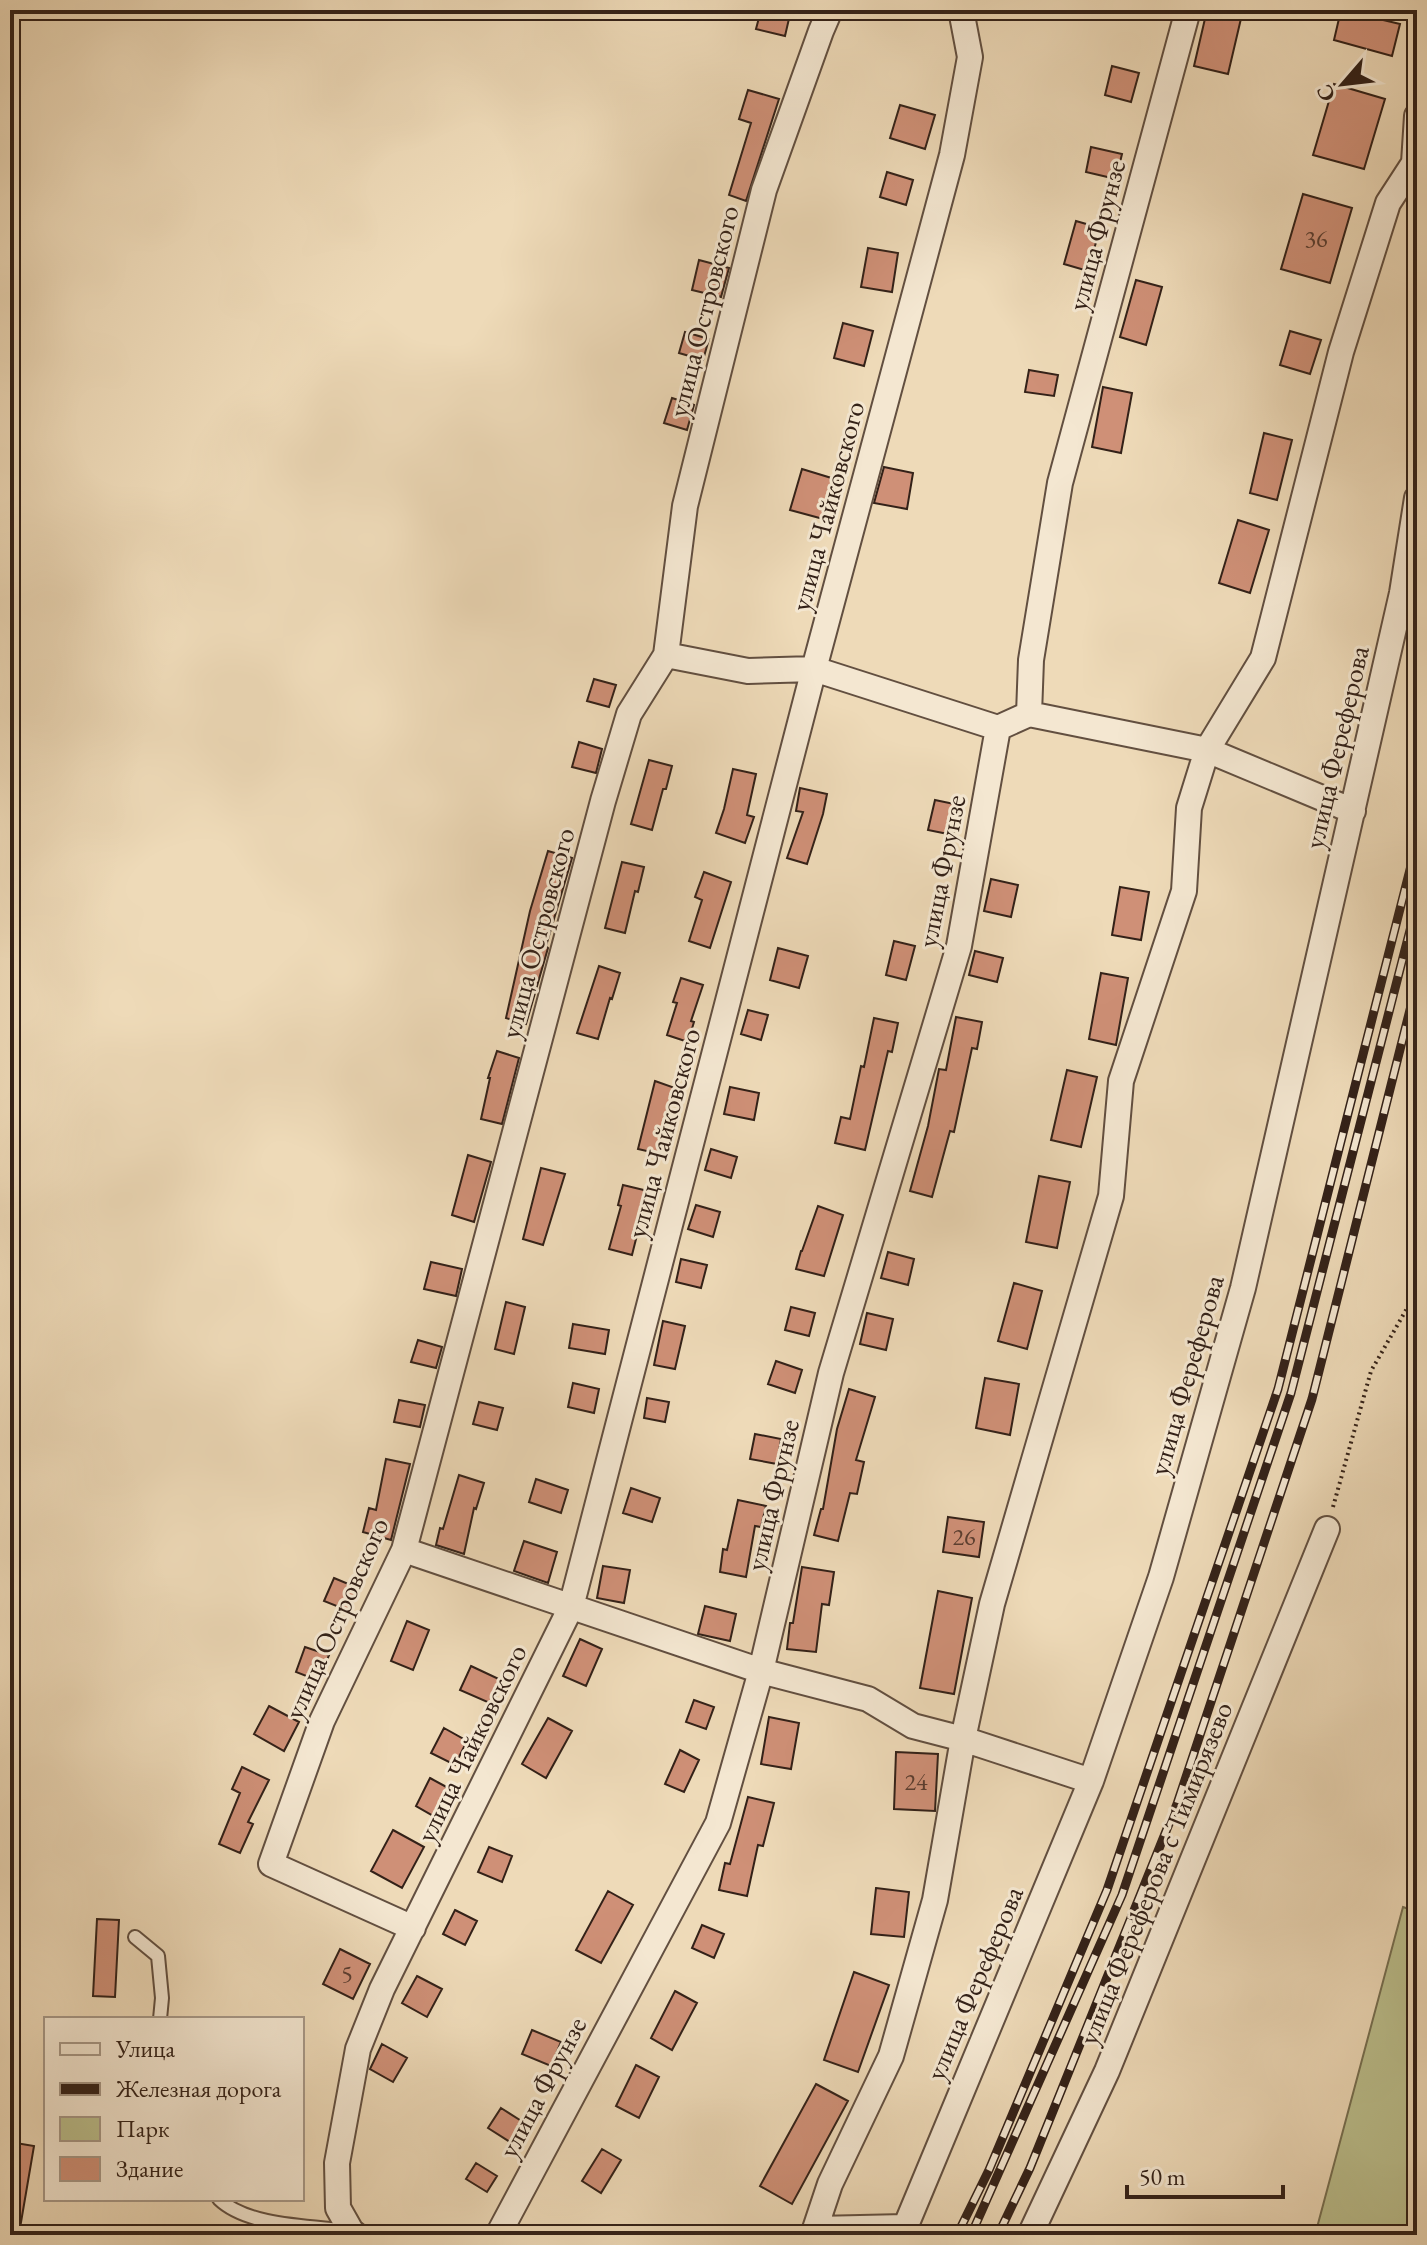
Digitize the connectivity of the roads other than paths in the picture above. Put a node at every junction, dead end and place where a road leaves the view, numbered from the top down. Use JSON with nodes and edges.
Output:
{"nodes":[{"id":1,"x":830,"y":10,"type":"edge"},
{"id":2,"x":961,"y":10,"type":"edge"},
{"id":3,"x":1188,"y":10,"type":"edge"},
{"id":4,"x":1417,"y":116,"type":"edge"},
{"id":5,"x":1417,"y":498,"type":"edge"},
{"id":6,"x":666,"y":655,"type":"junction"},
{"id":7,"x":814,"y":669,"type":"junction"},
{"id":8,"x":1029,"y":714,"type":"junction"},
{"id":9,"x":998,"y":728,"type":"junction"},
{"id":10,"x":1207,"y":750,"type":"junction"},
{"id":11,"x":1353,"y":811,"type":"junction"},
{"id":12,"x":1327,"y":1529,"type":"road end"},
{"id":13,"x":404,"y":1550,"type":"junction"},
{"id":14,"x":571,"y":1607,"type":"junction"},
{"id":15,"x":761,"y":1671,"type":"junction"},
{"id":16,"x":963,"y":1739,"type":"junction"},
{"id":17,"x":1091,"y":1781,"type":"junction"},
{"id":18,"x":413,"y":1928,"type":"junction"},
{"id":19,"x":135,"y":1937,"type":"dead end"},
{"id":20,"x":160,"y":2017,"type":"edge"},
{"id":21,"x":221,"y":2201,"type":"edge"},
{"id":22,"x":903,"y":2231,"type":"edge"},
{"id":23,"x":814,"y":2232,"type":"edge"},
{"id":24,"x":354,"y":2233,"type":"edge"},
{"id":25,"x":498,"y":2235,"type":"edge"},
{"id":26,"x":1030,"y":2235,"type":"edge"}],
"edges":[{"from":1,"to":6,"type":"street","name":"улица Островского"},
{"from":2,"to":7,"type":"street","name":"улица Чайковского"},
{"from":3,"to":8,"type":"street","name":"улица Фрунзе"},
{"from":4,"to":10,"type":"street"},
{"from":5,"to":11,"type":"street","name":"улица Фереферова"},
{"from":6,"to":7,"type":"street"},
{"from":6,"to":13,"type":"street","name":"улица Островского"},
{"from":7,"to":9,"type":"street"},
{"from":7,"to":14,"type":"street","name":"улица Чайковского"},
{"from":8,"to":9,"type":"street"},
{"from":8,"to":10,"type":"street"},
{"from":9,"to":15,"type":"street","name":"улица Фрунзе"},
{"from":10,"to":11,"type":"street"},
{"from":10,"to":16,"type":"street"},
{"from":11,"to":17,"type":"street","name":"улица Фереферова"},
{"from":12,"to":26,"type":"street","name":"улица Фереферова с Тимирязево"},
{"from":13,"to":14,"type":"street"},
{"from":13,"to":18,"type":"street","name":"улица Островского"},
{"from":14,"to":15,"type":"street"},
{"from":14,"to":18,"type":"street","name":"улица Чайковского"},
{"from":15,"to":16,"type":"street"},
{"from":15,"to":25,"type":"street","name":"улица Фрунзе"},
{"from":16,"to":17,"type":"street"},
{"from":16,"to":23,"type":"street"},
{"from":17,"to":22,"type":"street","name":"улица Фереферова"},
{"from":18,"to":24,"type":"street","name":"улица Чайковского"},
{"from":19,"to":20,"type":"lane"},
{"from":21,"to":24,"type":"lane"},
{"from":22,"to":23,"type":"street"}]}
